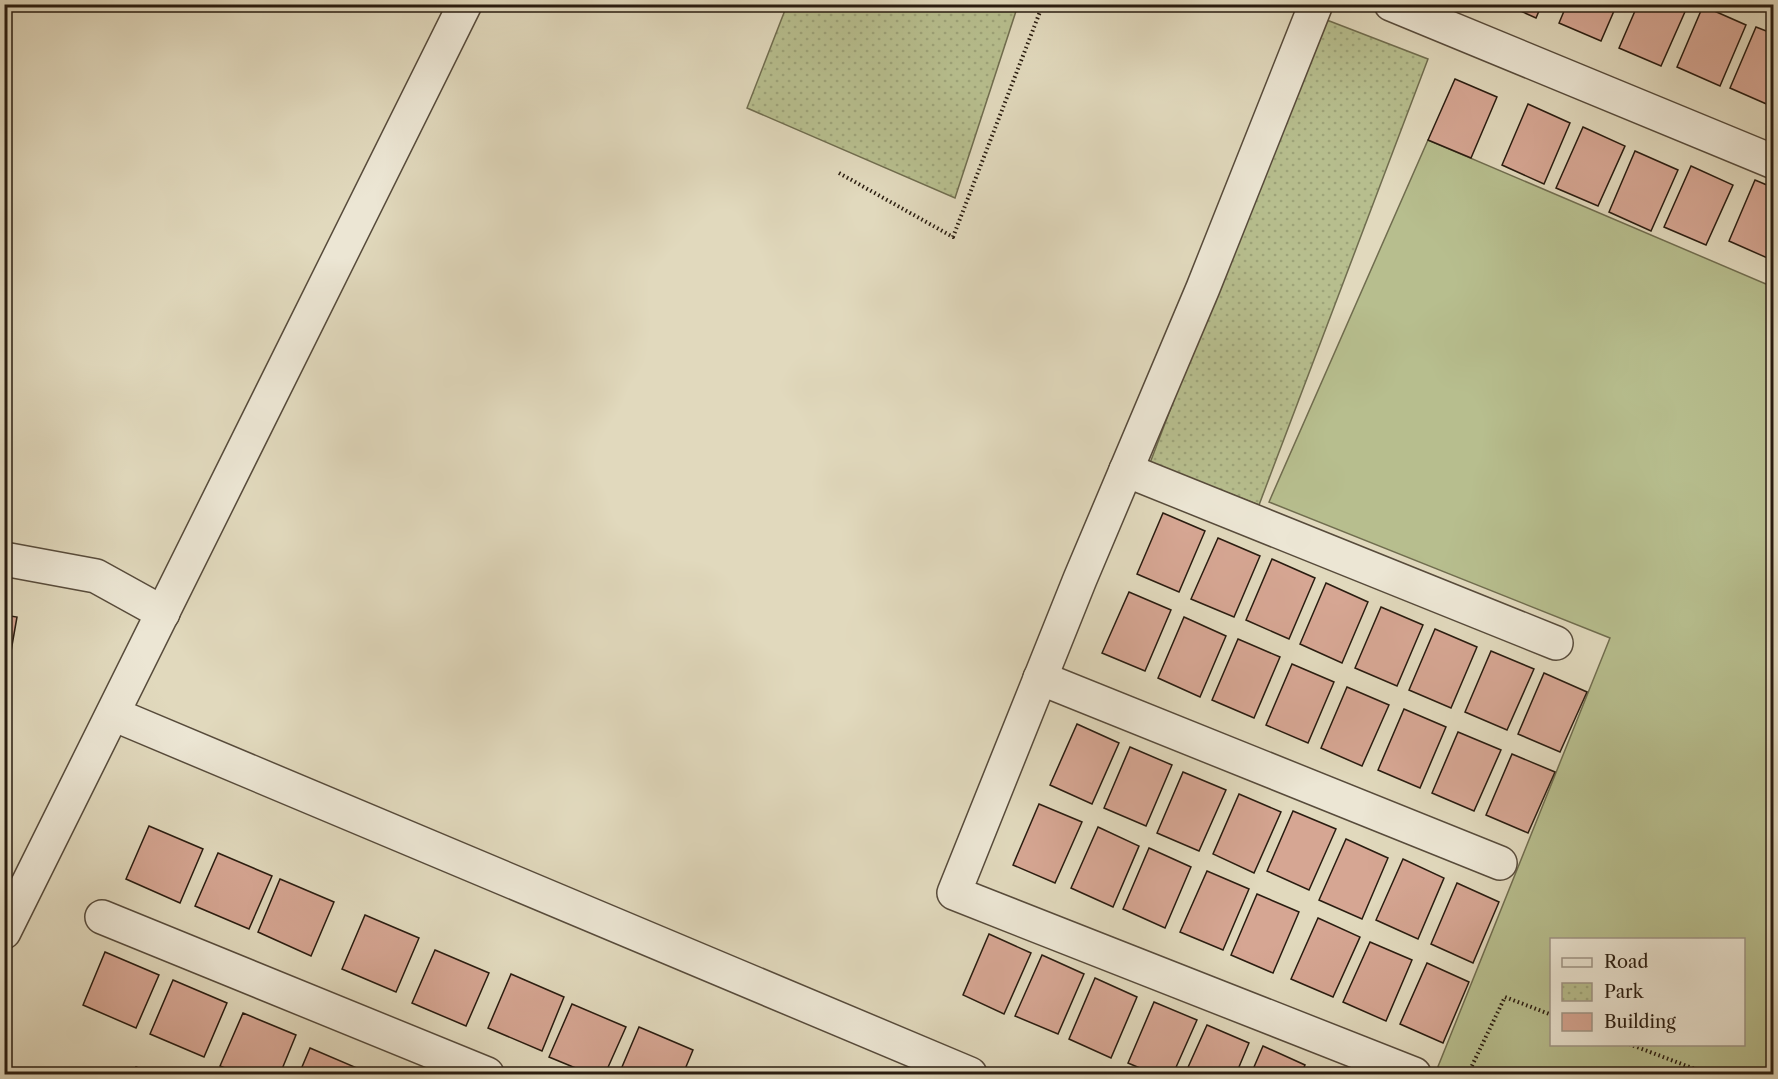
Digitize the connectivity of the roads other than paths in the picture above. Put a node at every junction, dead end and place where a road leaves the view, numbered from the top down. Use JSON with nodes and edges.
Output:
{"nodes":[{"id":1,"x":465,"y":4,"type":"edge"},
{"id":2,"x":1316,"y":4,"type":"edge"},
{"id":3,"x":1391,"y":4,"type":"edge"},
{"id":4,"x":1773,"y":162,"type":"edge"},
{"id":5,"x":1126,"y":470,"type":"junction"},
{"id":6,"x":4,"y":559,"type":"edge"},
{"id":7,"x":163,"y":613,"type":"junction"},
{"id":8,"x":1556,"y":643,"type":"dead end"},
{"id":9,"x":1040,"y":678,"type":"junction"},
{"id":10,"x":113,"y":714,"type":"junction"},
{"id":11,"x":1500,"y":863,"type":"dead end"},
{"id":12,"x":102,"y":917,"type":"dead end"},
{"id":13,"x":4,"y":932,"type":"edge"},
{"id":14,"x":487,"y":1074,"type":"edge"},
{"id":15,"x":970,"y":1074,"type":"edge"},
{"id":16,"x":1414,"y":1074,"type":"edge"}],
"edges":[{"from":1,"to":7,"type":"street"},
{"from":2,"to":5,"type":"street"},
{"from":3,"to":4,"type":"street"},
{"from":5,"to":8,"type":"street"},
{"from":5,"to":9,"type":"street"},
{"from":6,"to":7,"type":"street"},
{"from":7,"to":10,"type":"street"},
{"from":9,"to":11,"type":"street"},
{"from":9,"to":16,"type":"street"},
{"from":10,"to":13,"type":"street"},
{"from":10,"to":15,"type":"street"},
{"from":12,"to":14,"type":"street"}]}
